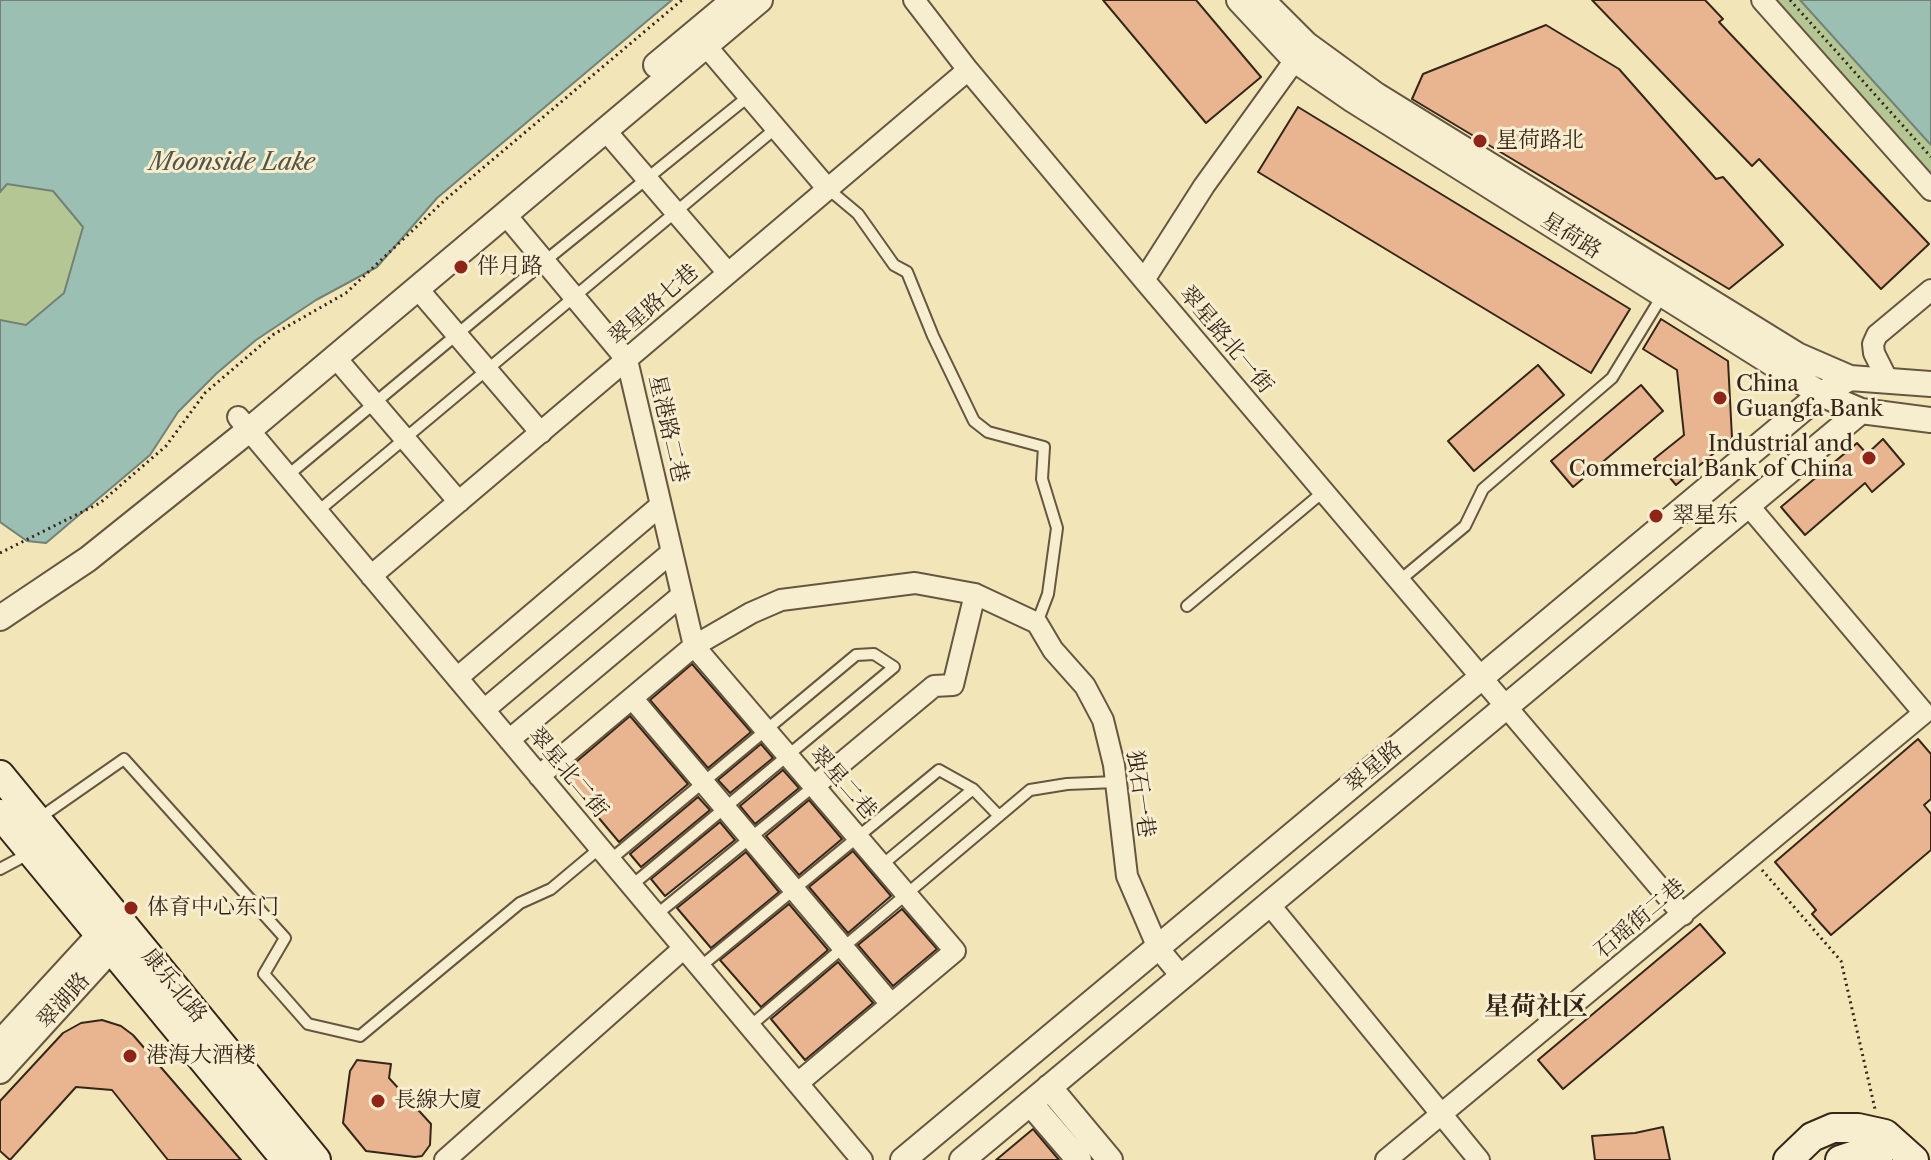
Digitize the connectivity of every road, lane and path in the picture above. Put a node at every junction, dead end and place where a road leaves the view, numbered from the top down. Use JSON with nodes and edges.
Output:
{"nodes":[{"id":1,"x":682,"y":0,"type":"edge"},
{"id":2,"x":734,"y":0,"type":"edge"},
{"id":3,"x":760,"y":0,"type":"edge"},
{"id":4,"x":914,"y":0,"type":"edge"},
{"id":5,"x":1239,"y":0,"type":"edge"},
{"id":6,"x":1262,"y":0,"type":"edge"},
{"id":7,"x":1762,"y":0,"type":"edge"},
{"id":8,"x":1790,"y":0,"type":"edge"},
{"id":9,"x":706,"y":46,"type":"junction"},
{"id":10,"x":1300,"y":52,"type":"junction"},
{"id":11,"x":968,"y":70,"type":"junction"},
{"id":12,"x":749,"y":96,"type":"junction"},
{"id":13,"x":776,"y":128,"type":"junction"},
{"id":14,"x":605,"y":130,"type":"junction"},
{"id":15,"x":1931,"y":157,"type":"edge"},
{"id":16,"x":647,"y":178,"type":"junction"},
{"id":17,"x":827,"y":188,"type":"junction"},
{"id":18,"x":1931,"y":190,"type":"edge"},
{"id":19,"x":675,"y":212,"type":"junction"},
{"id":20,"x":505,"y":214,"type":"junction"},
{"id":21,"x":545,"y":261,"type":"junction"},
{"id":22,"x":728,"y":273,"type":"junction"},
{"id":23,"x":1144,"y":280,"type":"junction"},
{"id":24,"x":1668,"y":286,"type":"junction"},
{"id":25,"x":417,"y":288,"type":"junction"},
{"id":26,"x":1931,"y":290,"type":"edge"},
{"id":27,"x":574,"y":296,"type":"junction"},
{"id":28,"x":457,"y":335,"type":"junction"},
{"id":29,"x":335,"y":357,"type":"junction"},
{"id":30,"x":627,"y":360,"type":"junction"},
{"id":31,"x":487,"y":370,"type":"junction"},
{"id":32,"x":1850,"y":378,"type":"junction"},
{"id":33,"x":1888,"y":381,"type":"junction"},
{"id":34,"x":1931,"y":384,"type":"edge"},
{"id":35,"x":1821,"y":394,"type":"junction"},
{"id":36,"x":375,"y":403,"type":"junction"},
{"id":37,"x":1861,"y":411,"type":"junction"},
{"id":38,"x":1791,"y":419,"type":"junction"},
{"id":39,"x":1931,"y":420,"type":"edge"},
{"id":40,"x":244,"y":424,"type":"junction"},
{"id":41,"x":541,"y":433,"type":"junction"},
{"id":42,"x":405,"y":438,"type":"junction"},
{"id":43,"x":1817,"y":447,"type":"junction"},
{"id":44,"x":287,"y":476,"type":"junction"},
{"id":45,"x":1323,"y":492,"type":"junction"},
{"id":46,"x":459,"y":502,"type":"junction"},
{"id":47,"x":661,"y":505,"type":"junction"},
{"id":48,"x":1748,"y":505,"type":"junction"},
{"id":49,"x":317,"y":512,"type":"junction"},
{"id":50,"x":672,"y":552,"type":"junction"},
{"id":51,"x":0,"y":553,"type":"edge"},
{"id":52,"x":371,"y":576,"type":"junction"},
{"id":53,"x":1399,"y":581,"type":"junction"},
{"id":54,"x":975,"y":594,"type":"junction"},
{"id":55,"x":682,"y":595,"type":"junction"},
{"id":56,"x":0,"y":601,"type":"edge"},
{"id":57,"x":1187,"y":606,"type":"dead end"},
{"id":58,"x":0,"y":618,"type":"edge"},
{"id":59,"x":1037,"y":623,"type":"junction"},
{"id":60,"x":694,"y":646,"type":"junction"},
{"id":61,"x":457,"y":678,"type":"junction"},
{"id":62,"x":1481,"y":678,"type":"junction"},
{"id":63,"x":632,"y":698,"type":"junction"},
{"id":64,"x":1506,"y":707,"type":"junction"},
{"id":65,"x":484,"y":710,"type":"junction"},
{"id":66,"x":766,"y":730,"type":"junction"},
{"id":67,"x":509,"y":740,"type":"junction"},
{"id":68,"x":788,"y":756,"type":"junction"},
{"id":69,"x":0,"y":775,"type":"edge"},
{"id":70,"x":539,"y":776,"type":"junction"},
{"id":71,"x":703,"y":782,"type":"junction"},
{"id":72,"x":1116,"y":782,"type":"junction"},
{"id":73,"x":814,"y":786,"type":"junction"},
{"id":74,"x":973,"y":789,"type":"junction"},
{"id":75,"x":725,"y":808,"type":"junction"},
{"id":76,"x":0,"y":814,"type":"edge"},
{"id":77,"x":999,"y":816,"type":"junction"},
{"id":78,"x":37,"y":820,"type":"junction"},
{"id":79,"x":858,"y":837,"type":"junction"},
{"id":80,"x":750,"y":838,"type":"junction"},
{"id":81,"x":31,"y":852,"type":"junction"},
{"id":82,"x":605,"y":854,"type":"junction"},
{"id":83,"x":1751,"y":858,"type":"junction"},
{"id":84,"x":882,"y":865,"type":"junction"},
{"id":85,"x":0,"y":869,"type":"edge"},
{"id":86,"x":631,"y":886,"type":"junction"},
{"id":87,"x":794,"y":890,"type":"junction"},
{"id":88,"x":906,"y":894,"type":"junction"},
{"id":89,"x":1269,"y":904,"type":"junction"},
{"id":90,"x":656,"y":915,"type":"junction"},
{"id":91,"x":1683,"y":915,"type":"junction"},
{"id":92,"x":114,"y":932,"type":"junction"},
{"id":93,"x":843,"y":947,"type":"junction"},
{"id":94,"x":684,"y":948,"type":"junction"},
{"id":95,"x":1158,"y":948,"type":"junction"},
{"id":96,"x":700,"y":967,"type":"junction"},
{"id":97,"x":1182,"y":977,"type":"junction"},
{"id":98,"x":891,"y":1004,"type":"junction"},
{"id":99,"x":750,"y":1026,"type":"junction"},
{"id":100,"x":0,"y":1043,"type":"edge"},
{"id":101,"x":0,"y":1071,"type":"edge"},
{"id":102,"x":798,"y":1083,"type":"junction"},
{"id":103,"x":1040,"y":1095,"type":"junction"},
{"id":104,"x":1875,"y":1109,"type":"dead end"},
{"id":105,"x":1441,"y":1114,"type":"junction"},
{"id":106,"x":1876,"y":1159,"type":"edge"},
{"id":107,"x":286,"y":1160,"type":"edge"},
{"id":108,"x":316,"y":1160,"type":"edge"},
{"id":109,"x":445,"y":1160,"type":"edge"},
{"id":110,"x":862,"y":1160,"type":"edge"},
{"id":111,"x":903,"y":1160,"type":"edge"},
{"id":112,"x":962,"y":1160,"type":"edge"},
{"id":113,"x":1079,"y":1160,"type":"edge"},
{"id":114,"x":1110,"y":1160,"type":"edge"},
{"id":115,"x":1386,"y":1160,"type":"edge"},
{"id":116,"x":1479,"y":1160,"type":"edge"},
{"id":117,"x":1788,"y":1160,"type":"edge"},
{"id":118,"x":1840,"y":1160,"type":"edge"},
{"id":119,"x":1914,"y":1160,"type":"edge"}],
"edges":[{"from":1,"to":51,"type":"path"},
{"from":2,"to":40,"type":"street"},
{"from":3,"to":9,"type":"street"},
{"from":4,"to":11,"type":"street","name":"翠星路北一街"},
{"from":5,"to":10,"type":"street","name":"星荷路"},
{"from":6,"to":10,"type":"street","name":"星荷路"},
{"from":7,"to":18,"type":"street"},
{"from":8,"to":15,"type":"path"},
{"from":9,"to":12,"type":"street"},
{"from":9,"to":14,"type":"street"},
{"from":10,"to":23,"type":"street"},
{"from":10,"to":24,"type":"street","name":"星荷路"},
{"from":11,"to":17,"type":"street","name":"翠星路七巷"},
{"from":11,"to":23,"type":"street","name":"翠星路北一街"},
{"from":12,"to":13,"type":"street"},
{"from":12,"to":16,"type":"lane"},
{"from":13,"to":17,"type":"street"},
{"from":13,"to":19,"type":"lane"},
{"from":14,"to":16,"type":"street"},
{"from":14,"to":20,"type":"street"},
{"from":16,"to":19,"type":"street"},
{"from":16,"to":21,"type":"lane"},
{"from":17,"to":22,"type":"street","name":"翠星路七巷"},
{"from":17,"to":59,"type":"lane"},
{"from":19,"to":22,"type":"street"},
{"from":19,"to":27,"type":"lane"},
{"from":20,"to":21,"type":"street","name":"星港路二巷"},
{"from":20,"to":25,"type":"street"},
{"from":21,"to":27,"type":"street","name":"星港路二巷"},
{"from":21,"to":28,"type":"lane"},
{"from":22,"to":30,"type":"street","name":"翠星路七巷"},
{"from":23,"to":45,"type":"street","name":"翠星路北一街"},
{"from":24,"to":32,"type":"street","name":"星荷路"},
{"from":24,"to":35,"type":"street","name":"星荷路"},
{"from":24,"to":53,"type":"lane"},
{"from":25,"to":28,"type":"street"},
{"from":25,"to":29,"type":"street"},
{"from":26,"to":33,"type":"street"},
{"from":27,"to":30,"type":"street","name":"星港路二巷"},
{"from":27,"to":31,"type":"lane"},
{"from":28,"to":31,"type":"street"},
{"from":28,"to":36,"type":"lane"},
{"from":29,"to":36,"type":"street"},
{"from":29,"to":40,"type":"street"},
{"from":30,"to":41,"type":"street","name":"翠星路七巷"},
{"from":30,"to":47,"type":"street","name":"星港路二巷"},
{"from":31,"to":41,"type":"street"},
{"from":31,"to":42,"type":"lane"},
{"from":32,"to":33,"type":"street","name":"星荷路"},
{"from":32,"to":35,"type":"street","name":"翠星路"},
{"from":33,"to":34,"type":"street","name":"星荷路"},
{"from":35,"to":37,"type":"street","name":"星荷路"},
{"from":35,"to":38,"type":"street","name":"翠星路"},
{"from":36,"to":42,"type":"street"},
{"from":36,"to":44,"type":"lane"},
{"from":37,"to":39,"type":"street","name":"星荷路"},
{"from":37,"to":43,"type":"street","name":"翠星路"},
{"from":38,"to":43,"type":"street"},
{"from":38,"to":62,"type":"street","name":"翠星路"},
{"from":40,"to":44,"type":"street","name":"翠星北二街"},
{"from":40,"to":56,"type":"street"},
{"from":40,"to":58,"type":"street"},
{"from":41,"to":46,"type":"street","name":"翠星路七巷"},
{"from":42,"to":46,"type":"street"},
{"from":42,"to":49,"type":"lane"},
{"from":43,"to":48,"type":"street","name":"翠星路"},
{"from":44,"to":49,"type":"street","name":"翠星北二街"},
{"from":45,"to":53,"type":"street","name":"翠星路北一街"},
{"from":45,"to":57,"type":"lane"},
{"from":46,"to":52,"type":"street","name":"翠星路七巷"},
{"from":47,"to":50,"type":"street","name":"星港路二巷"},
{"from":47,"to":61,"type":"street"},
{"from":48,"to":64,"type":"street","name":"翠星路"},
{"from":48,"to":83,"type":"street","name":"石瑶街二巷"},
{"from":49,"to":52,"type":"street","name":"翠星北二街"},
{"from":50,"to":55,"type":"street","name":"星港路二巷"},
{"from":50,"to":65,"type":"street"},
{"from":52,"to":61,"type":"street","name":"翠星北二街"},
{"from":53,"to":62,"type":"street","name":"翠星路北一街"},
{"from":54,"to":59,"type":"street"},
{"from":54,"to":60,"type":"street"},
{"from":54,"to":73,"type":"street"},
{"from":55,"to":60,"type":"street","name":"星港路二巷"},
{"from":55,"to":67,"type":"street"},
{"from":59,"to":72,"type":"street","name":"独石一巷"},
{"from":60,"to":63,"type":"street"},
{"from":60,"to":66,"type":"street","name":"翠星二巷"},
{"from":61,"to":65,"type":"street","name":"翠星北二街"},
{"from":62,"to":64,"type":"street","name":"翠星路北一街"},
{"from":62,"to":95,"type":"street","name":"翠星路"},
{"from":63,"to":70,"type":"street"},
{"from":63,"to":71,"type":"street"},
{"from":64,"to":89,"type":"street","name":"翠星路"},
{"from":64,"to":91,"type":"street","name":"翠星路北一街"},
{"from":65,"to":67,"type":"street","name":"翠星北二街"},
{"from":66,"to":68,"type":"street","name":"翠星二巷"},
{"from":66,"to":68,"type":"lane"},
{"from":66,"to":71,"type":"lane"},
{"from":67,"to":70,"type":"street","name":"翠星北二街"},
{"from":68,"to":73,"type":"street","name":"翠星二巷"},
{"from":68,"to":75,"type":"lane"},
{"from":69,"to":78,"type":"main road","name":"康乐北路"},
{"from":70,"to":82,"type":"street","name":"翠星北二街"},
{"from":71,"to":75,"type":"street"},
{"from":71,"to":82,"type":"lane"},
{"from":72,"to":77,"type":"lane"},
{"from":72,"to":95,"type":"street","name":"独石一巷"},
{"from":73,"to":79,"type":"street","name":"翠星二巷"},
{"from":73,"to":80,"type":"lane"},
{"from":74,"to":77,"type":"lane"},
{"from":74,"to":79,"type":"lane"},
{"from":74,"to":84,"type":"lane"},
{"from":75,"to":80,"type":"street"},
{"from":75,"to":86,"type":"lane"},
{"from":76,"to":81,"type":"main road","name":"康乐北路"},
{"from":77,"to":88,"type":"lane"},
{"from":78,"to":82,"type":"lane"},
{"from":78,"to":92,"type":"main road","name":"康乐北路"},
{"from":79,"to":84,"type":"street","name":"翠星二巷"},
{"from":79,"to":87,"type":"lane"},
{"from":80,"to":87,"type":"street"},
{"from":80,"to":90,"type":"lane"},
{"from":81,"to":85,"type":"lane"},
{"from":81,"to":92,"type":"main road","name":"康乐北路"},
{"from":82,"to":86,"type":"street","name":"翠星北二街"},
{"from":83,"to":91,"type":"street","name":"石瑶街二巷"},
{"from":83,"to":104,"type":"path"},
{"from":84,"to":88,"type":"street","name":"翠星二巷"},
{"from":86,"to":90,"type":"street","name":"翠星北二街"},
{"from":87,"to":93,"type":"street"},
{"from":87,"to":96,"type":"lane"},
{"from":88,"to":93,"type":"lane"},
{"from":88,"to":98,"type":"street","name":"翠星二巷"},
{"from":89,"to":97,"type":"street","name":"翠星路"},
{"from":89,"to":105,"type":"street"},
{"from":90,"to":94,"type":"street","name":"翠星北二街"},
{"from":91,"to":105,"type":"street","name":"石瑶街二巷"},
{"from":92,"to":100,"type":"street","name":"翠湖路"},
{"from":92,"to":101,"type":"street","name":"翠湖路"},
{"from":92,"to":107,"type":"main road","name":"康乐北路"},
{"from":92,"to":108,"type":"main road","name":"康乐北路"},
{"from":93,"to":98,"type":"street"},
{"from":93,"to":99,"type":"lane"},
{"from":94,"to":96,"type":"street","name":"翠星北二街"},
{"from":94,"to":109,"type":"street"},
{"from":95,"to":97,"type":"street","name":"独石一巷"},
{"from":95,"to":111,"type":"street","name":"翠星路"},
{"from":96,"to":99,"type":"street","name":"翠星北二街"},
{"from":97,"to":103,"type":"street","name":"翠星路"},
{"from":98,"to":102,"type":"street"},
{"from":99,"to":102,"type":"street","name":"翠星北二街"},
{"from":102,"to":110,"type":"street","name":"翠星北二街"},
{"from":103,"to":112,"type":"street","name":"翠星路"},
{"from":103,"to":113,"type":"street"},
{"from":103,"to":114,"type":"street"},
{"from":105,"to":115,"type":"street","name":"石瑶街二巷"},
{"from":105,"to":116,"type":"street"},
{"from":106,"to":118,"type":"main road"},
{"from":117,"to":119,"type":"main road"}]}
